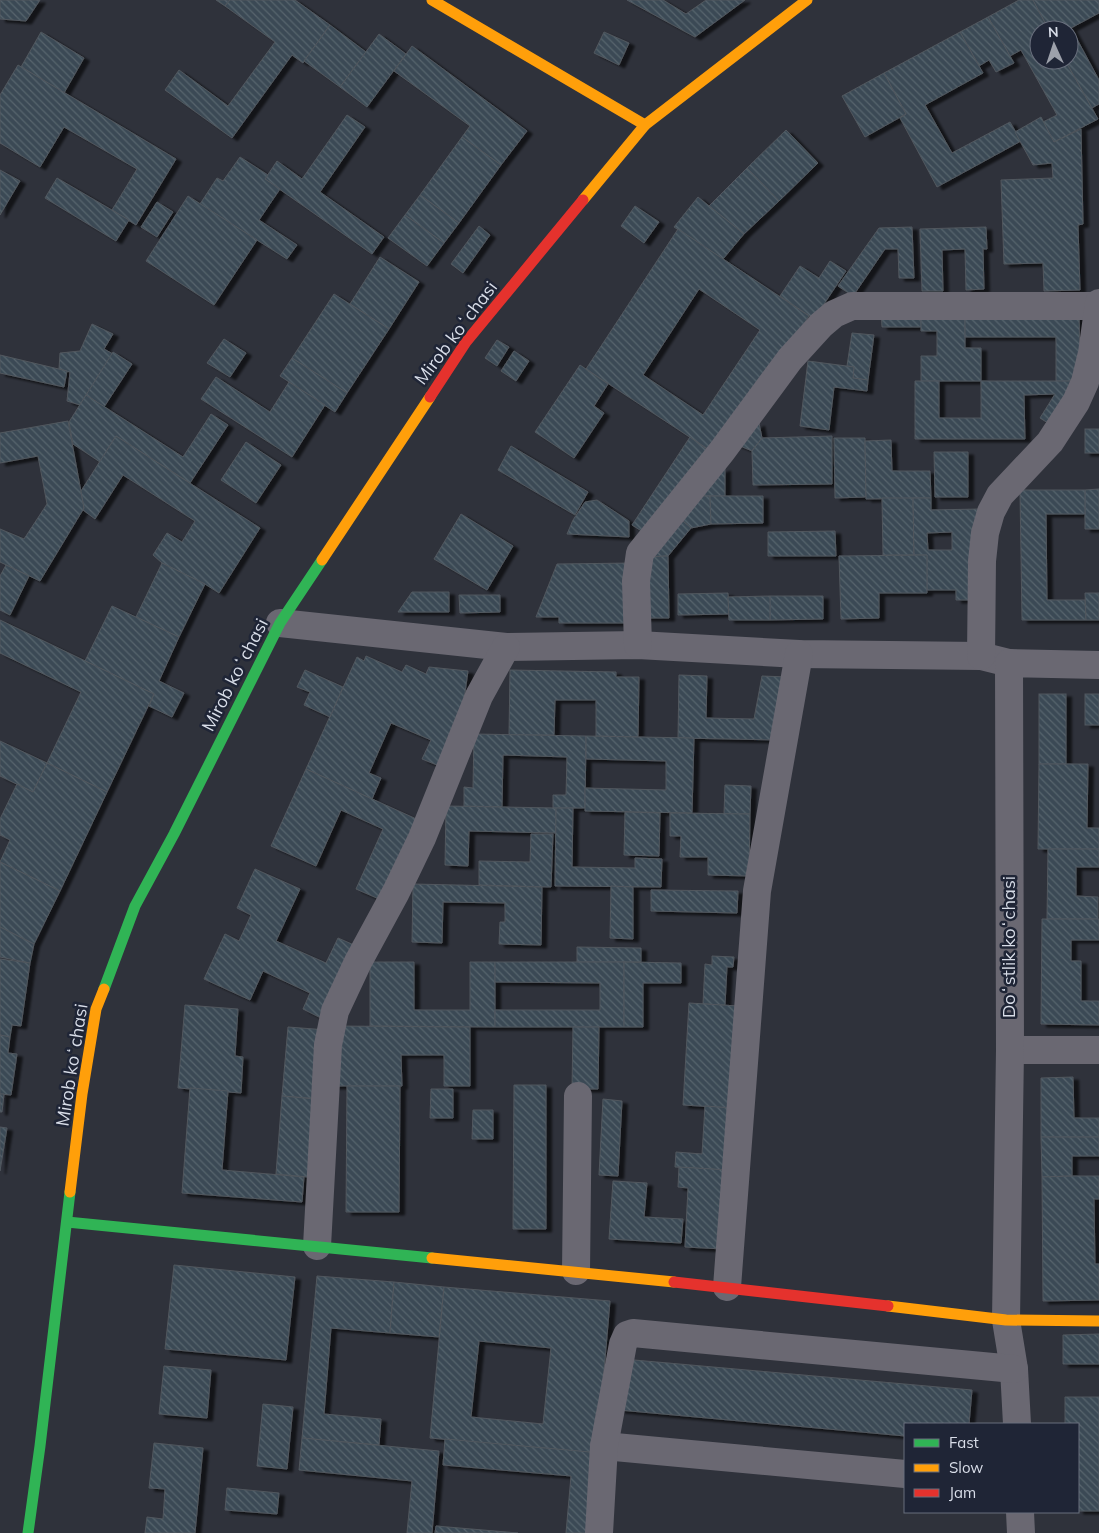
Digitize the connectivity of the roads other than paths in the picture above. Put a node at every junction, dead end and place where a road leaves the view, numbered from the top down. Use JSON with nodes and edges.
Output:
{"nodes":[{"id":1,"x":432,"y":0,"type":"edge"},
{"id":2,"x":806,"y":0,"type":"edge"},
{"id":3,"x":645,"y":125,"type":"junction"},
{"id":4,"x":1099,"y":304,"type":"edge"},
{"id":5,"x":280,"y":623,"type":"junction"},
{"id":6,"x":638,"y":645,"type":"junction"},
{"id":7,"x":506,"y":647,"type":"junction"},
{"id":8,"x":800,"y":654,"type":"junction"},
{"id":9,"x":981,"y":656,"type":"junction"},
{"id":10,"x":1009,"y":663,"type":"junction"},
{"id":11,"x":1099,"y":665,"type":"edge"},
{"id":12,"x":1010,"y":1050,"type":"junction"},
{"id":13,"x":1099,"y":1050,"type":"edge"},
{"id":14,"x":578,"y":1096,"type":"dead end"},
{"id":15,"x":67,"y":1222,"type":"junction"},
{"id":16,"x":317,"y":1246,"type":"junction"},
{"id":17,"x":576,"y":1271,"type":"junction"},
{"id":18,"x":727,"y":1287,"type":"junction"},
{"id":19,"x":1006,"y":1320,"type":"junction"},
{"id":20,"x":1099,"y":1321,"type":"edge"},
{"id":21,"x":1014,"y":1369,"type":"junction"},
{"id":22,"x":1017,"y":1423,"type":"edge"},
{"id":23,"x":604,"y":1446,"type":"junction"},
{"id":24,"x":904,"y":1474,"type":"edge"},
{"id":25,"x":1020,"y":1513,"type":"edge"},
{"id":26,"x":28,"y":1533,"type":"edge"},
{"id":27,"x":599,"y":1533,"type":"edge"},
{"id":28,"x":1021,"y":1533,"type":"edge"}],
"edges":[{"from":1,"to":3,"type":"street"},
{"from":2,"to":3,"type":"street","name":"Mirob koʻchasi"},
{"from":3,"to":5,"type":"street","name":"Mirob koʻchasi"},
{"from":4,"to":6,"type":"street"},
{"from":4,"to":9,"type":"street"},
{"from":5,"to":7,"type":"street"},
{"from":5,"to":15,"type":"street","name":"Mirob koʻchasi"},
{"from":6,"to":7,"type":"street"},
{"from":6,"to":8,"type":"street"},
{"from":7,"to":16,"type":"street"},
{"from":8,"to":9,"type":"street"},
{"from":8,"to":18,"type":"street"},
{"from":9,"to":10,"type":"street"},
{"from":10,"to":11,"type":"street"},
{"from":10,"to":12,"type":"street","name":"Doʻstlik koʻchasi"},
{"from":12,"to":13,"type":"street"},
{"from":12,"to":19,"type":"street","name":"Doʻstlik koʻchasi"},
{"from":14,"to":17,"type":"street"},
{"from":15,"to":16,"type":"street"},
{"from":15,"to":26,"type":"street","name":"Mirob koʻchasi"},
{"from":16,"to":17,"type":"street"},
{"from":17,"to":18,"type":"street"},
{"from":18,"to":19,"type":"street"},
{"from":19,"to":20,"type":"street"},
{"from":19,"to":21,"type":"street","name":"Doʻstlik koʻchasi"},
{"from":21,"to":22,"type":"street","name":"Doʻstlik koʻchasi"},
{"from":21,"to":23,"type":"street"},
{"from":23,"to":24,"type":"street"},
{"from":23,"to":27,"type":"street"},
{"from":25,"to":28,"type":"street"}]}
